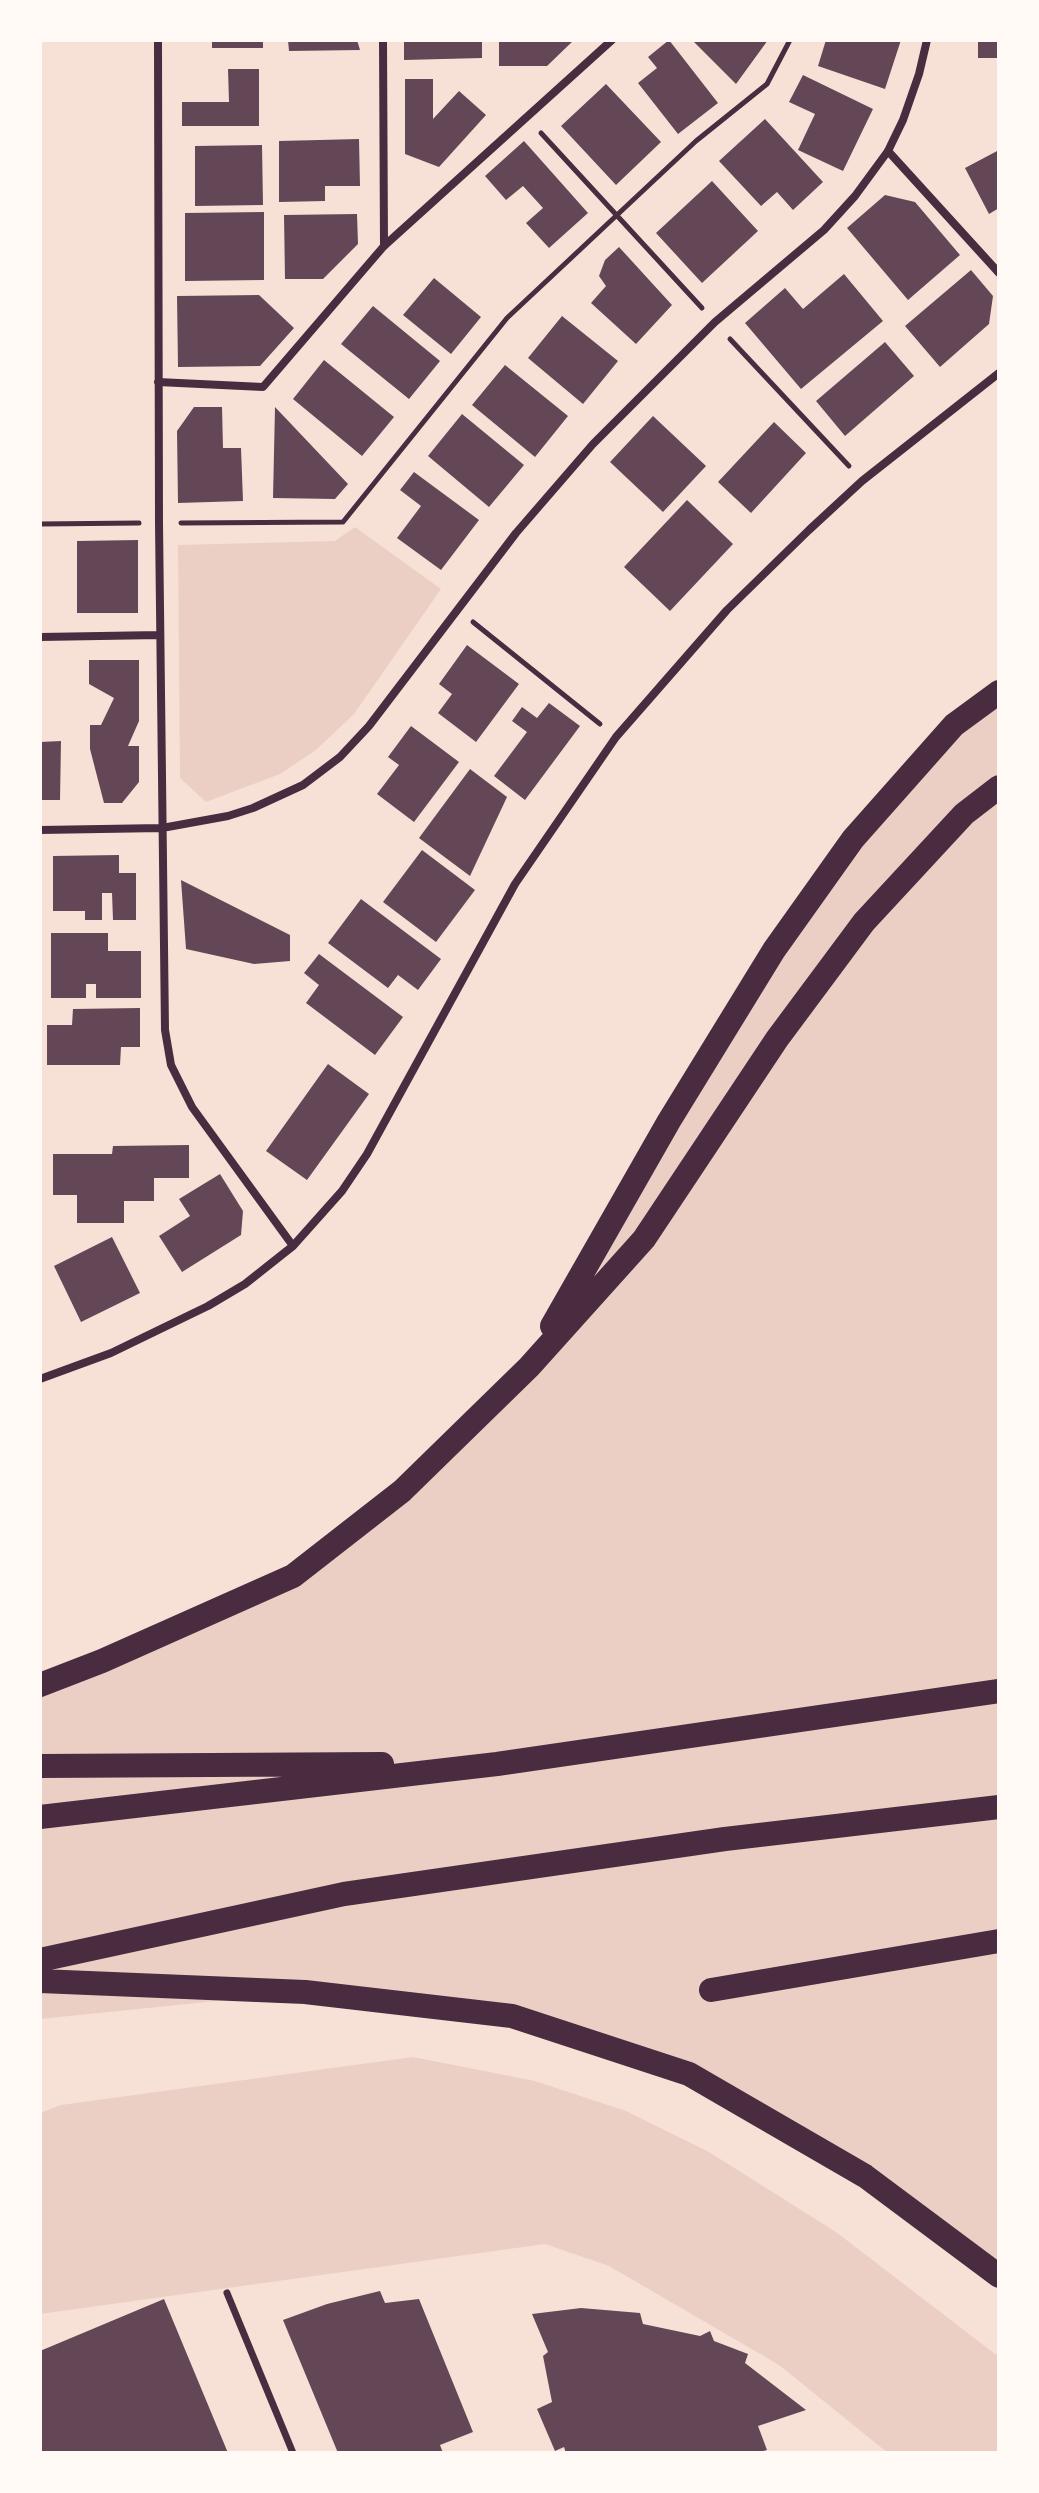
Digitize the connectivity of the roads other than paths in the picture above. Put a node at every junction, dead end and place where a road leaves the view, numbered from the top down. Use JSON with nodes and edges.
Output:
{"nodes":[{"id":1,"x":158,"y":40,"type":"edge"},
{"id":2,"x":383,"y":40,"type":"edge"},
{"id":3,"x":612,"y":40,"type":"edge"},
{"id":4,"x":927,"y":40,"type":"edge"},
{"id":5,"x":888,"y":151,"type":"junction"},
{"id":6,"x":384,"y":246,"type":"junction"},
{"id":7,"x":999,"y":273,"type":"edge"},
{"id":8,"x":999,"y":373,"type":"edge"},
{"id":9,"x":158,"y":382,"type":"junction"},
{"id":10,"x":160,"y":635,"type":"junction"},
{"id":11,"x":40,"y":637,"type":"edge"},
{"id":12,"x":999,"y":692,"type":"edge"},
{"id":13,"x":999,"y":787,"type":"edge"},
{"id":14,"x":162,"y":828,"type":"junction"},
{"id":15,"x":40,"y":830,"type":"edge"},
{"id":16,"x":293,"y":1246,"type":"junction"},
{"id":17,"x":529,"y":1367,"type":"junction"},
{"id":18,"x":40,"y":1379,"type":"edge"},
{"id":19,"x":40,"y":1685,"type":"edge"},
{"id":20,"x":999,"y":1691,"type":"edge"},
{"id":21,"x":497,"y":1764,"type":"junction"},
{"id":22,"x":40,"y":1766,"type":"edge"},
{"id":23,"x":999,"y":1807,"type":"edge"},
{"id":24,"x":40,"y":1817,"type":"edge"},
{"id":25,"x":999,"y":1941,"type":"edge"},
{"id":26,"x":40,"y":1960,"type":"edge"},
{"id":27,"x":40,"y":1981,"type":"edge"},
{"id":28,"x":711,"y":1990,"type":"dead end"},
{"id":29,"x":997,"y":2275,"type":"edge"},
{"id":30,"x":227,"y":2293,"type":"dead end"},
{"id":31,"x":293,"y":2453,"type":"edge"}],
"edges":[{"from":1,"to":9,"type":"street"},
{"from":2,"to":6,"type":"street"},
{"from":3,"to":6,"type":"street"},
{"from":4,"to":5,"type":"street"},
{"from":5,"to":7,"type":"street"},
{"from":5,"to":14,"type":"street"},
{"from":6,"to":9,"type":"street"},
{"from":8,"to":16,"type":"street"},
{"from":9,"to":10,"type":"street"},
{"from":10,"to":11,"type":"street"},
{"from":10,"to":14,"type":"street"},
{"from":12,"to":17,"type":"highway"},
{"from":13,"to":17,"type":"highway"},
{"from":14,"to":15,"type":"street"},
{"from":14,"to":16,"type":"street"},
{"from":16,"to":18,"type":"street"},
{"from":17,"to":19,"type":"highway"},
{"from":20,"to":21,"type":"highway"},
{"from":21,"to":22,"type":"highway"},
{"from":21,"to":24,"type":"highway"},
{"from":23,"to":26,"type":"highway"},
{"from":25,"to":28,"type":"highway"},
{"from":27,"to":29,"type":"highway"},
{"from":30,"to":31,"type":"street"}]}
